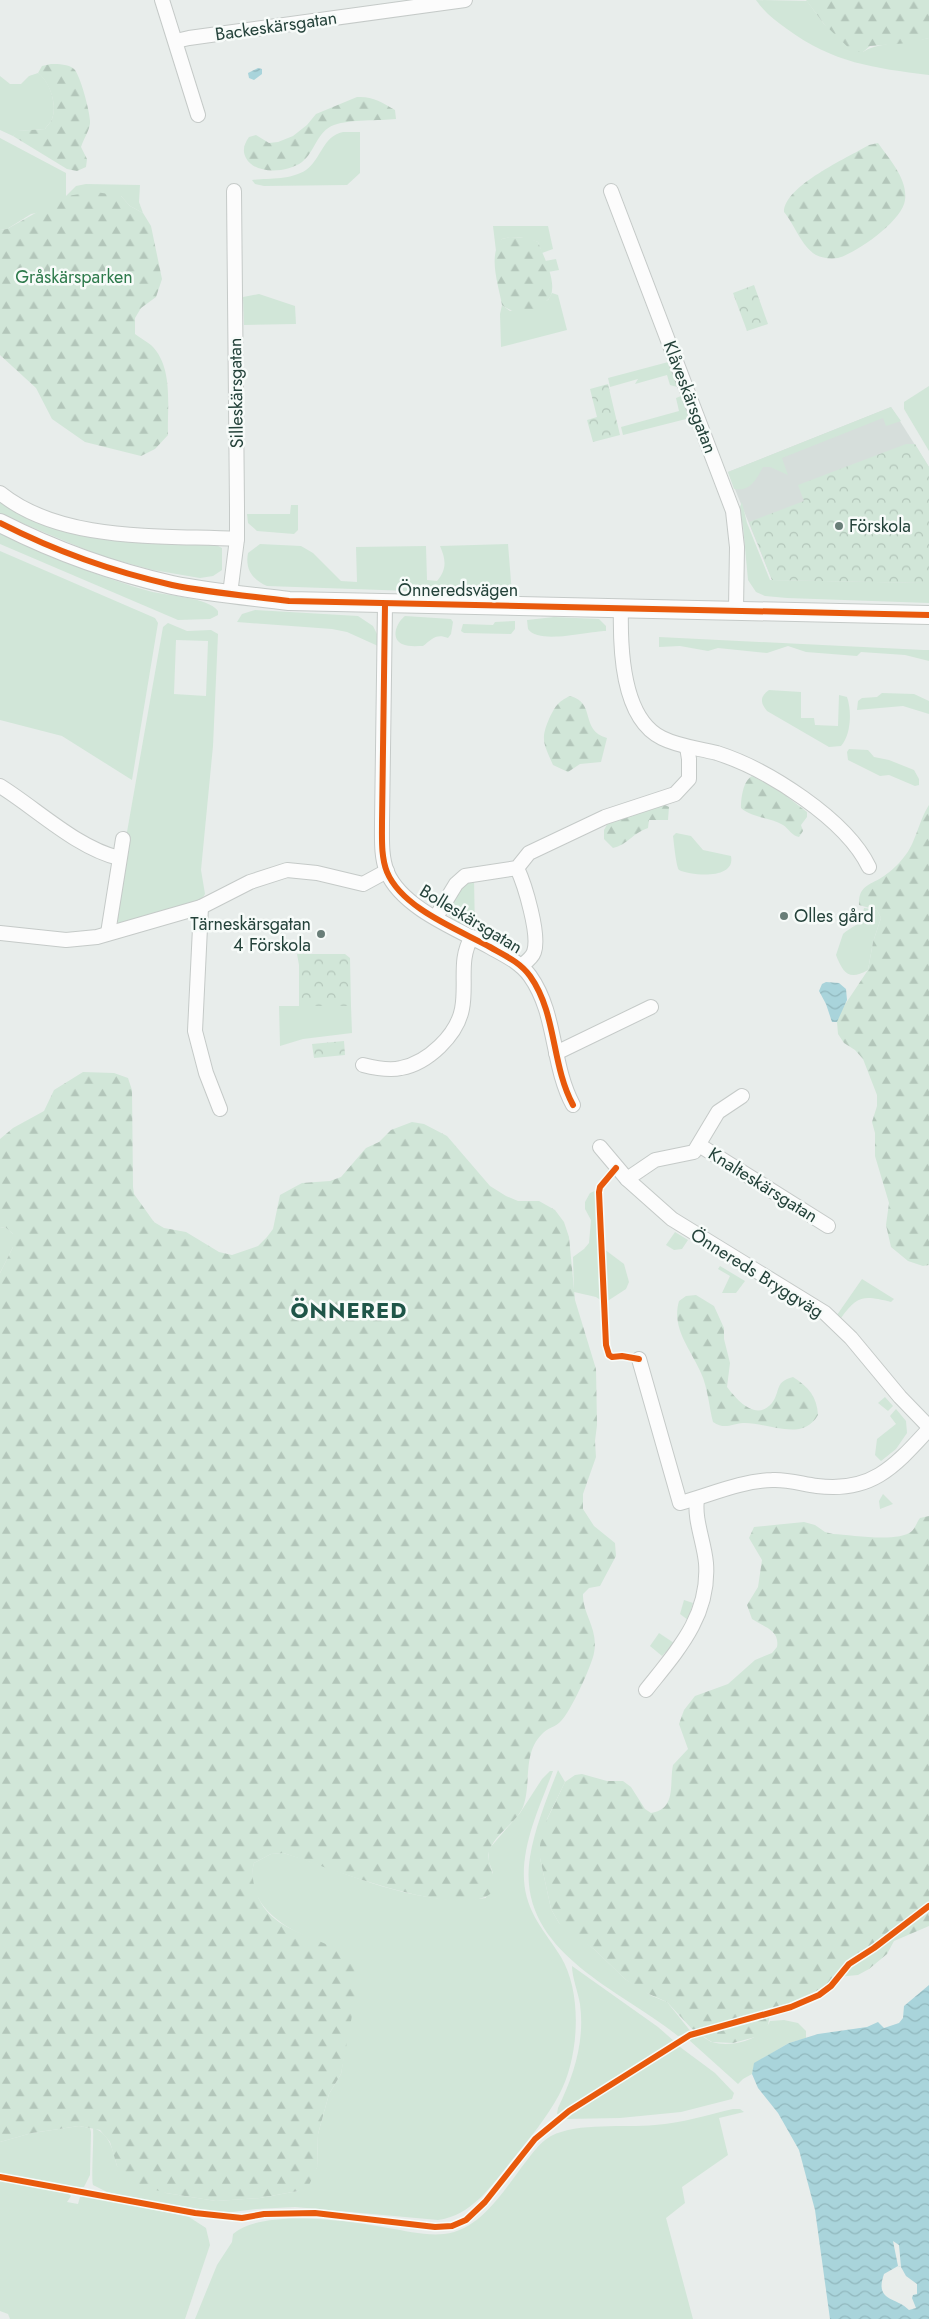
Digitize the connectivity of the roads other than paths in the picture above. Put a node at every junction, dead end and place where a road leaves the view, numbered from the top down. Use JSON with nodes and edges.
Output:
{"nodes":[{"id":1,"x":162,"y":0,"type":"edge"},
{"id":2,"x":465,"y":0,"type":"edge"},
{"id":3,"x":176,"y":42,"type":"junction"},
{"id":4,"x":198,"y":115,"type":"dead end"},
{"id":5,"x":234,"y":191,"type":"dead end"},
{"id":6,"x":611,"y":191,"type":"dead end"},
{"id":7,"x":0,"y":493,"type":"edge"},
{"id":8,"x":0,"y":523,"type":"edge"},
{"id":9,"x":237,"y":539,"type":"junction"},
{"id":10,"x":230,"y":594,"type":"junction"},
{"id":11,"x":385,"y":604,"type":"junction"},
{"id":12,"x":620,"y":607,"type":"junction"},
{"id":13,"x":736,"y":609,"type":"junction"},
{"id":14,"x":929,"y":615,"type":"edge"},
{"id":15,"x":687,"y":747,"type":"junction"},
{"id":16,"x":0,"y":786,"type":"edge"},
{"id":17,"x":123,"y":839,"type":"dead end"},
{"id":18,"x":119,"y":858,"type":"junction"},
{"id":19,"x":869,"y":867,"type":"dead end"},
{"id":20,"x":517,"y":868,"type":"junction"},
{"id":21,"x":387,"y":871,"type":"junction"},
{"id":22,"x":201,"y":907,"type":"junction"},
{"id":23,"x":436,"y":917,"type":"junction"},
{"id":24,"x":0,"y":933,"type":"edge"},
{"id":25,"x":108,"y":933,"type":"junction"},
{"id":26,"x":472,"y":937,"type":"junction"},
{"id":27,"x":521,"y":966,"type":"junction"},
{"id":28,"x":652,"y":1007,"type":"dead end"},
{"id":29,"x":556,"y":1054,"type":"junction"},
{"id":30,"x":363,"y":1065,"type":"dead end"},
{"id":31,"x":742,"y":1096,"type":"dead end"},
{"id":32,"x":573,"y":1105,"type":"dead end"},
{"id":33,"x":220,"y":1109,"type":"dead end"},
{"id":34,"x":699,"y":1145,"type":"junction"},
{"id":35,"x":600,"y":1147,"type":"dead end"},
{"id":36,"x":627,"y":1179,"type":"junction"},
{"id":37,"x":828,"y":1226,"type":"dead end"},
{"id":38,"x":639,"y":1359,"type":"dead end"},
{"id":39,"x":929,"y":1428,"type":"edge"},
{"id":40,"x":697,"y":1498,"type":"junction"},
{"id":41,"x":646,"y":1690,"type":"dead end"}],
"edges":[{"from":1,"to":3,"type":"street"},
{"from":2,"to":3,"type":"street","name":"Backeskärsgatan"},
{"from":3,"to":4,"type":"street"},
{"from":5,"to":9,"type":"street","name":"Silleskärsgatan"},
{"from":6,"to":13,"type":"street","name":"Klåveskärsgatan"},
{"from":7,"to":9,"type":"street"},
{"from":8,"to":10,"type":"street","name":"Önneredsvägen"},
{"from":9,"to":10,"type":"street","name":"Silleskärsgatan"},
{"from":10,"to":11,"type":"street","name":"Önneredsvägen"},
{"from":11,"to":12,"type":"street","name":"Önneredsvägen"},
{"from":11,"to":21,"type":"street","name":"Bolleskärsgatan"},
{"from":12,"to":13,"type":"street","name":"Önneredsvägen"},
{"from":12,"to":15,"type":"street"},
{"from":13,"to":14,"type":"street","name":"Önneredsvägen"},
{"from":15,"to":19,"type":"street"},
{"from":15,"to":20,"type":"street"},
{"from":16,"to":18,"type":"street"},
{"from":17,"to":18,"type":"street"},
{"from":18,"to":25,"type":"street"},
{"from":20,"to":23,"type":"street"},
{"from":20,"to":27,"type":"street"},
{"from":21,"to":22,"type":"street"},
{"from":21,"to":23,"type":"street","name":"Bolleskärsgatan"},
{"from":22,"to":25,"type":"street"},
{"from":22,"to":33,"type":"street"},
{"from":23,"to":26,"type":"street","name":"Bolleskärsgatan"},
{"from":24,"to":25,"type":"street"},
{"from":26,"to":27,"type":"street","name":"Bolleskärsgatan"},
{"from":26,"to":30,"type":"street"},
{"from":27,"to":29,"type":"street","name":"Bolleskärsgatan"},
{"from":28,"to":29,"type":"street"},
{"from":29,"to":32,"type":"street","name":"Bolleskärsgatan"},
{"from":31,"to":34,"type":"street","name":"Knalteskärsgatan"},
{"from":34,"to":36,"type":"street","name":"Knalteskärsgatan"},
{"from":34,"to":37,"type":"street","name":"Knalteskärsgatan"},
{"from":35,"to":36,"type":"street","name":"Önnereds Bryggväg"},
{"from":36,"to":39,"type":"street","name":"Önnereds Bryggväg"},
{"from":38,"to":40,"type":"street"},
{"from":39,"to":40,"type":"street"},
{"from":40,"to":41,"type":"street"}]}
